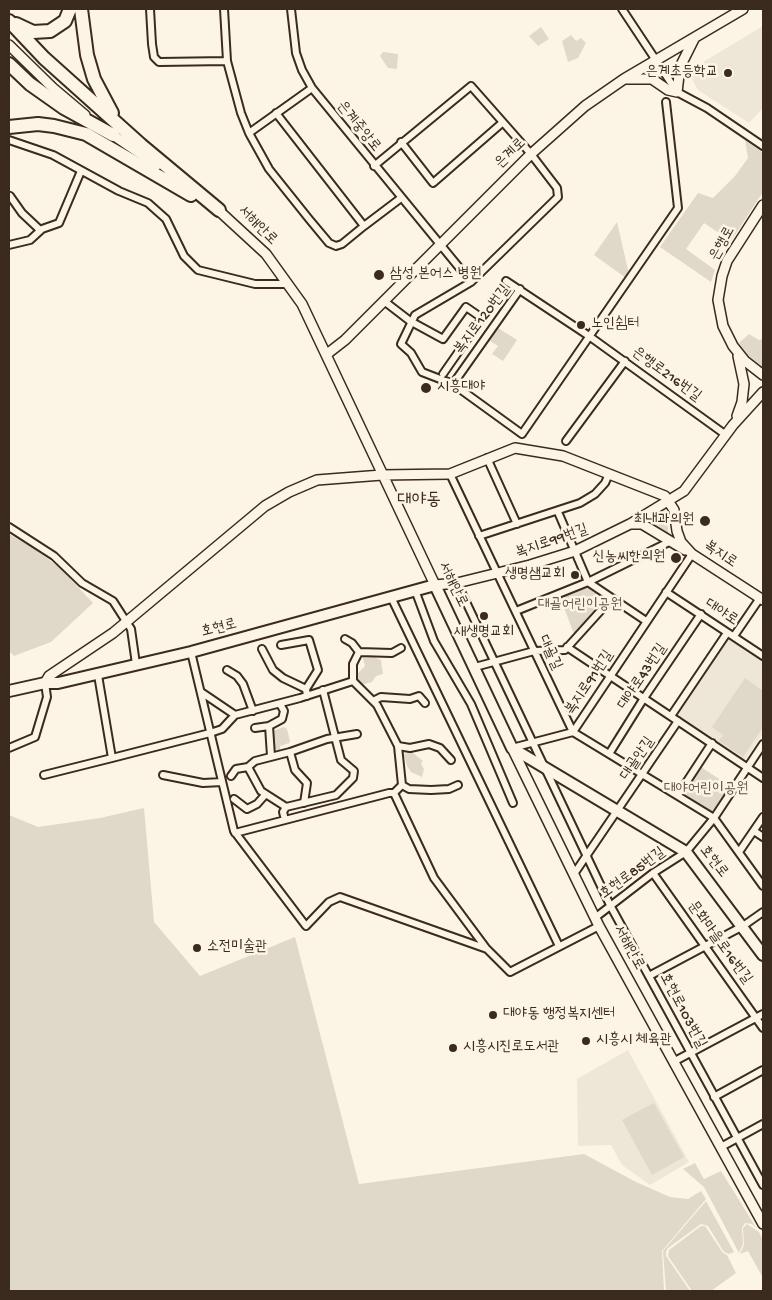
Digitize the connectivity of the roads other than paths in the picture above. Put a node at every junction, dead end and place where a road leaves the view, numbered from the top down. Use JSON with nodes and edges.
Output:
{"nodes":[{"id":1,"x":70,"y":9,"type":"edge"},
{"id":2,"x":81,"y":9,"type":"edge"},
{"id":3,"x":150,"y":9,"type":"edge"},
{"id":4,"x":224,"y":9,"type":"edge"},
{"id":5,"x":291,"y":9,"type":"edge"},
{"id":6,"x":622,"y":9,"type":"edge"},
{"id":7,"x":743,"y":9,"type":"edge"},
{"id":8,"x":9,"y":20,"type":"edge"},
{"id":9,"x":694,"y":39,"type":"junction"},
{"id":10,"x":9,"y":45,"type":"edge"},
{"id":11,"x":656,"y":60,"type":"junction"},
{"id":12,"x":227,"y":61,"type":"junction"},
{"id":13,"x":9,"y":64,"type":"edge"},
{"id":14,"x":624,"y":79,"type":"junction"},
{"id":15,"x":312,"y":88,"type":"junction"},
{"id":16,"x":677,"y":92,"type":"junction"},
{"id":17,"x":666,"y":102,"type":"dead end"},
{"id":18,"x":276,"y":113,"type":"junction"},
{"id":19,"x":502,"y":123,"type":"junction"},
{"id":20,"x":9,"y":126,"type":"edge"},
{"id":21,"x":249,"y":133,"type":"junction"},
{"id":22,"x":113,"y":135,"type":"junction"},
{"id":23,"x":9,"y":140,"type":"edge"},
{"id":24,"x":401,"y":142,"type":"junction"},
{"id":25,"x":141,"y":145,"type":"junction"},
{"id":26,"x":763,"y":146,"type":"edge"},
{"id":27,"x":531,"y":154,"type":"junction"},
{"id":28,"x":374,"y":166,"type":"junction"},
{"id":29,"x":81,"y":171,"type":"junction"},
{"id":30,"x":10,"y":196,"type":"dead end"},
{"id":31,"x":401,"y":198,"type":"junction"},
{"id":32,"x":763,"y":205,"type":"edge"},
{"id":33,"x":219,"y":210,"type":"junction"},
{"id":34,"x":364,"y":226,"type":"junction"},
{"id":35,"x":40,"y":230,"type":"junction"},
{"id":36,"x":9,"y":245,"type":"edge"},
{"id":37,"x":439,"y":245,"type":"junction"},
{"id":38,"x":506,"y":281,"type":"dead end"},
{"id":39,"x":471,"y":282,"type":"junction"},
{"id":40,"x":287,"y":284,"type":"junction"},
{"id":41,"x":520,"y":288,"type":"junction"},
{"id":42,"x":384,"y":301,"type":"junction"},
{"id":43,"x":410,"y":321,"type":"junction"},
{"id":44,"x":589,"y":336,"type":"junction"},
{"id":45,"x":319,"y":339,"type":"junction"},
{"id":46,"x":345,"y":340,"type":"junction"},
{"id":47,"x":736,"y":351,"type":"junction"},
{"id":48,"x":327,"y":354,"type":"junction"},
{"id":49,"x":624,"y":361,"type":"junction"},
{"id":50,"x":443,"y":374,"type":"dead end"},
{"id":51,"x":763,"y":375,"type":"edge"},
{"id":52,"x":453,"y":384,"type":"junction"},
{"id":53,"x":763,"y":392,"type":"edge"},
{"id":54,"x":733,"y":425,"type":"junction"},
{"id":55,"x":726,"y":435,"type":"junction"},
{"id":56,"x":566,"y":441,"type":"dead end"},
{"id":57,"x":487,"y":458,"type":"junction"},
{"id":58,"x":450,"y":474,"type":"junction"},
{"id":59,"x":609,"y":474,"type":"junction"},
{"id":60,"x":382,"y":475,"type":"junction"},
{"id":61,"x":670,"y":501,"type":"junction"},
{"id":62,"x":558,"y":512,"type":"junction"},
{"id":63,"x":517,"y":524,"type":"junction"},
{"id":64,"x":630,"y":524,"type":"junction"},
{"id":65,"x":9,"y":527,"type":"edge"},
{"id":66,"x":479,"y":536,"type":"junction"},
{"id":67,"x":669,"y":542,"type":"junction"},
{"id":68,"x":575,"y":550,"type":"junction"},
{"id":69,"x":692,"y":554,"type":"junction"},
{"id":70,"x":496,"y":574,"type":"junction"},
{"id":71,"x":588,"y":582,"type":"junction"},
{"id":72,"x":457,"y":583,"type":"junction"},
{"id":73,"x":435,"y":585,"type":"junction"},
{"id":74,"x":416,"y":590,"type":"junction"},
{"id":75,"x":666,"y":592,"type":"junction"},
{"id":76,"x":391,"y":597,"type":"junction"},
{"id":77,"x":612,"y":598,"type":"junction"},
{"id":78,"x":762,"y":599,"type":"edge"},
{"id":79,"x":516,"y":611,"type":"junction"},
{"id":80,"x":700,"y":614,"type":"junction"},
{"id":81,"x":646,"y":621,"type":"junction"},
{"id":82,"x":126,"y":622,"type":"junction"},
{"id":83,"x":727,"y":633,"type":"junction"},
{"id":84,"x":734,"y":636,"type":"junction"},
{"id":85,"x":345,"y":639,"type":"dead end"},
{"id":86,"x":281,"y":645,"type":"dead end"},
{"id":87,"x":567,"y":647,"type":"junction"},
{"id":88,"x":401,"y":648,"type":"dead end"},
{"id":89,"x":262,"y":649,"type":"dead end"},
{"id":90,"x":534,"y":651,"type":"junction"},
{"id":91,"x":191,"y":652,"type":"junction"},
{"id":92,"x":359,"y":652,"type":"junction"},
{"id":93,"x":763,"y":656,"type":"edge"},
{"id":94,"x":495,"y":662,"type":"junction"},
{"id":95,"x":136,"y":664,"type":"junction"},
{"id":96,"x":475,"y":667,"type":"junction"},
{"id":97,"x":227,"y":670,"type":"dead end"},
{"id":98,"x":98,"y":675,"type":"junction"},
{"id":99,"x":610,"y":675,"type":"junction"},
{"id":100,"x":353,"y":681,"type":"junction"},
{"id":101,"x":45,"y":683,"type":"junction"},
{"id":102,"x":323,"y":690,"type":"junction"},
{"id":103,"x":9,"y":691,"type":"edge"},
{"id":104,"x":200,"y":692,"type":"junction"},
{"id":105,"x":306,"y":693,"type":"junction"},
{"id":106,"x":644,"y":698,"type":"junction"},
{"id":107,"x":373,"y":701,"type":"junction"},
{"id":108,"x":425,"y":703,"type":"dead end"},
{"id":109,"x":280,"y":704,"type":"junction"},
{"id":110,"x":253,"y":711,"type":"junction"},
{"id":111,"x":235,"y":715,"type":"junction"},
{"id":112,"x":671,"y":716,"type":"junction"},
{"id":113,"x":678,"y":721,"type":"junction"},
{"id":114,"x":269,"y":726,"type":"junction"},
{"id":115,"x":254,"y":728,"type":"dead end"},
{"id":116,"x":573,"y":732,"type":"junction"},
{"id":117,"x":210,"y":733,"type":"junction"},
{"id":118,"x":356,"y":734,"type":"dead end"},
{"id":119,"x":335,"y":738,"type":"junction"},
{"id":120,"x":534,"y":742,"type":"junction"},
{"id":121,"x":712,"y":743,"type":"junction"},
{"id":122,"x":763,"y":744,"type":"edge"},
{"id":123,"x":398,"y":746,"type":"junction"},
{"id":124,"x":9,"y":748,"type":"edge"},
{"id":125,"x":512,"y":748,"type":"junction"},
{"id":126,"x":290,"y":752,"type":"junction"},
{"id":127,"x":609,"y":754,"type":"junction"},
{"id":128,"x":270,"y":756,"type":"junction"},
{"id":129,"x":112,"y":758,"type":"junction"},
{"id":130,"x":450,"y":760,"type":"dead end"},
{"id":131,"x":544,"y":766,"type":"junction"},
{"id":132,"x":248,"y":767,"type":"junction"},
{"id":133,"x":747,"y":767,"type":"junction"},
{"id":134,"x":642,"y":774,"type":"junction"},
{"id":135,"x":163,"y":775,"type":"dead end"},
{"id":136,"x":44,"y":776,"type":"dead end"},
{"id":137,"x":231,"y":776,"type":"dead end"},
{"id":138,"x":763,"y":778,"type":"edge"},
{"id":139,"x":222,"y":782,"type":"junction"},
{"id":140,"x":402,"y":785,"type":"junction"},
{"id":141,"x":458,"y":785,"type":"dead end"},
{"id":142,"x":394,"y":794,"type":"junction"},
{"id":143,"x":265,"y":795,"type":"junction"},
{"id":144,"x":678,"y":795,"type":"junction"},
{"id":145,"x":234,"y":799,"type":"dead end"},
{"id":146,"x":304,"y":803,"type":"junction"},
{"id":147,"x":513,"y":803,"type":"dead end"},
{"id":148,"x":286,"y":807,"type":"junction"},
{"id":149,"x":618,"y":811,"type":"junction"},
{"id":150,"x":763,"y":817,"type":"edge"},
{"id":151,"x":714,"y":818,"type":"junction"},
{"id":152,"x":285,"y":820,"type":"junction"},
{"id":153,"x":754,"y":831,"type":"junction"},
{"id":154,"x":235,"y":833,"type":"junction"},
{"id":155,"x":763,"y":837,"type":"edge"},
{"id":156,"x":686,"y":852,"type":"junction"},
{"id":157,"x":739,"y":852,"type":"junction"},
{"id":158,"x":586,"y":857,"type":"junction"},
{"id":159,"x":653,"y":873,"type":"junction"},
{"id":160,"x":574,"y":874,"type":"junction"},
{"id":161,"x":763,"y":886,"type":"edge"},
{"id":162,"x":610,"y":905,"type":"junction"},
{"id":163,"x":763,"y":912,"type":"edge"},
{"id":164,"x":597,"y":921,"type":"junction"},
{"id":165,"x":743,"y":926,"type":"junction"},
{"id":166,"x":559,"y":946,"type":"junction"},
{"id":167,"x":706,"y":947,"type":"junction"},
{"id":168,"x":487,"y":949,"type":"junction"},
{"id":169,"x":763,"y":955,"type":"edge"},
{"id":170,"x":649,"y":976,"type":"junction"},
{"id":171,"x":760,"y":1016,"type":"edge"},
{"id":172,"x":763,"y":1028,"type":"edge"},
{"id":173,"x":690,"y":1052,"type":"junction"},
{"id":174,"x":674,"y":1060,"type":"junction"},
{"id":175,"x":763,"y":1070,"type":"edge"},
{"id":176,"x":714,"y":1097,"type":"junction"},
{"id":177,"x":763,"y":1124,"type":"edge"},
{"id":178,"x":737,"y":1139,"type":"junction"},
{"id":179,"x":721,"y":1147,"type":"junction"},
{"id":180,"x":763,"y":1184,"type":"edge"},
{"id":181,"x":763,"y":1224,"type":"edge"}],
"edges":[{"from":1,"to":8,"type":"highway"},
{"from":2,"to":25,"type":"highway"},
{"from":3,"to":12,"type":"street"},
{"from":4,"to":12,"type":"street"},
{"from":5,"to":15,"type":"street","name":"은계중앙로"},
{"from":6,"to":11,"type":"street"},
{"from":7,"to":9,"type":"street","name":"은계로"},
{"from":8,"to":25,"type":"highway"},
{"from":9,"to":11,"type":"street","name":"은계로"},
{"from":9,"to":16,"type":"street"},
{"from":10,"to":22,"type":"street","name":"서해안로"},
{"from":11,"to":14,"type":"street","name":"은계로"},
{"from":11,"to":16,"type":"street"},
{"from":12,"to":21,"type":"street"},
{"from":13,"to":22,"type":"highway"},
{"from":14,"to":16,"type":"street"},
{"from":14,"to":27,"type":"street","name":"은계로"},
{"from":15,"to":18,"type":"street"},
{"from":15,"to":28,"type":"street","name":"은계중앙로"},
{"from":16,"to":26,"type":"street"},
{"from":17,"to":44,"type":"street"},
{"from":18,"to":21,"type":"street"},
{"from":18,"to":34,"type":"street"},
{"from":19,"to":24,"type":"street"},
{"from":19,"to":24,"type":"street"},
{"from":19,"to":27,"type":"street"},
{"from":20,"to":33,"type":"highway"},
{"from":21,"to":34,"type":"street"},
{"from":22,"to":33,"type":"street","name":"서해안로"},
{"from":23,"to":29,"type":"street"},
{"from":24,"to":28,"type":"street"},
{"from":25,"to":33,"type":"highway"},
{"from":27,"to":37,"type":"street","name":"은계로"},
{"from":27,"to":39,"type":"street"},
{"from":28,"to":31,"type":"street","name":"은계중앙로"},
{"from":29,"to":35,"type":"street"},
{"from":29,"to":40,"type":"street"},
{"from":30,"to":35,"type":"street"},
{"from":31,"to":34,"type":"street"},
{"from":31,"to":37,"type":"street","name":"은계중앙로"},
{"from":32,"to":47,"type":"street","name":"은행로"},
{"from":33,"to":40,"type":"street","name":"서해안로"},
{"from":35,"to":36,"type":"street"},
{"from":37,"to":39,"type":"street","name":"은계중앙로"},
{"from":37,"to":42,"type":"street","name":"은계로"},
{"from":38,"to":41,"type":"street"},
{"from":39,"to":43,"type":"street"},
{"from":40,"to":45,"type":"street","name":"서해안로"},
{"from":41,"to":44,"type":"street","name":"복지로120번길"},
{"from":41,"to":52,"type":"street","name":"복지로120번길"},
{"from":42,"to":43,"type":"street"},
{"from":42,"to":46,"type":"street","name":"은계로"},
{"from":43,"to":50,"type":"street"},
{"from":43,"to":52,"type":"street"},
{"from":44,"to":49,"type":"street","name":"은행로216번길"},
{"from":44,"to":52,"type":"street"},
{"from":45,"to":46,"type":"street"},
{"from":45,"to":48,"type":"street","name":"서해안로"},
{"from":46,"to":48,"type":"street","name":"은계로"},
{"from":47,"to":51,"type":"street","name":"은행로"},
{"from":47,"to":54,"type":"street"},
{"from":48,"to":60,"type":"street","name":"서해안로"},
{"from":49,"to":55,"type":"street","name":"은행로216번길"},
{"from":49,"to":56,"type":"street"},
{"from":53,"to":54,"type":"street"},
{"from":54,"to":55,"type":"street"},
{"from":55,"to":61,"type":"street"},
{"from":57,"to":58,"type":"street"},
{"from":57,"to":59,"type":"street"},
{"from":57,"to":63,"type":"street"},
{"from":58,"to":60,"type":"street"},
{"from":58,"to":66,"type":"street","name":"대골길"},
{"from":59,"to":61,"type":"street"},
{"from":59,"to":62,"type":"street"},
{"from":60,"to":73,"type":"street","name":"서해안로"},
{"from":60,"to":82,"type":"street"},
{"from":61,"to":64,"type":"street","name":"복지로99번길"},
{"from":61,"to":69,"type":"street","name":"복지로"},
{"from":62,"to":63,"type":"street"},
{"from":62,"to":68,"type":"street"},
{"from":63,"to":66,"type":"street"},
{"from":64,"to":67,"type":"street"},
{"from":64,"to":68,"type":"street","name":"복지로99번길"},
{"from":65,"to":82,"type":"street"},
{"from":66,"to":70,"type":"street","name":"대골길"},
{"from":67,"to":69,"type":"street"},
{"from":67,"to":71,"type":"street"},
{"from":68,"to":70,"type":"street","name":"복지로99번길"},
{"from":68,"to":71,"type":"street"},
{"from":69,"to":75,"type":"street","name":"복지로91번길"},
{"from":69,"to":78,"type":"street","name":"복지로"},
{"from":70,"to":72,"type":"street","name":"복지로99번길"},
{"from":70,"to":79,"type":"street","name":"대골길"},
{"from":71,"to":77,"type":"street"},
{"from":71,"to":79,"type":"street"},
{"from":72,"to":73,"type":"street","name":"복지로99번길"},
{"from":72,"to":94,"type":"street","name":"호현로103번길"},
{"from":73,"to":74,"type":"main road","name":"호현로"},
{"from":73,"to":96,"type":"main road","name":"서해안로"},
{"from":74,"to":76,"type":"main road","name":"호현로"},
{"from":74,"to":147,"type":"street"},
{"from":75,"to":80,"type":"street","name":"대야로"},
{"from":75,"to":81,"type":"street","name":"복지로91번길"},
{"from":76,"to":91,"type":"main road","name":"호현로"},
{"from":76,"to":166,"type":"street"},
{"from":77,"to":81,"type":"street"},
{"from":77,"to":87,"type":"street"},
{"from":78,"to":84,"type":"street"},
{"from":79,"to":90,"type":"street","name":"대골길"},
{"from":80,"to":83,"type":"street","name":"대야로"},
{"from":80,"to":106,"type":"street","name":"대야로43번길"},
{"from":81,"to":99,"type":"street","name":"복지로91번길"},
{"from":82,"to":95,"type":"street"},
{"from":82,"to":101,"type":"street"},
{"from":83,"to":84,"type":"street","name":"대야로"},
{"from":83,"to":112,"type":"street"},
{"from":84,"to":93,"type":"street","name":"대야로"},
{"from":85,"to":92,"type":"street"},
{"from":86,"to":105,"type":"street"},
{"from":87,"to":90,"type":"street"},
{"from":87,"to":99,"type":"street"},
{"from":88,"to":92,"type":"street"},
{"from":89,"to":105,"type":"street"},
{"from":90,"to":94,"type":"street"},
{"from":90,"to":116,"type":"street","name":"대골길"},
{"from":91,"to":95,"type":"main road","name":"호현로"},
{"from":91,"to":104,"type":"street"},
{"from":92,"to":100,"type":"street"},
{"from":94,"to":96,"type":"street"},
{"from":94,"to":120,"type":"street","name":"호현로103번길"},
{"from":95,"to":98,"type":"main road","name":"호현로"},
{"from":96,"to":125,"type":"main road","name":"서해안로"},
{"from":97,"to":110,"type":"street"},
{"from":98,"to":101,"type":"main road","name":"호현로"},
{"from":98,"to":129,"type":"street"},
{"from":99,"to":106,"type":"street"},
{"from":99,"to":116,"type":"street","name":"복지로91번길"},
{"from":100,"to":102,"type":"street"},
{"from":100,"to":107,"type":"street"},
{"from":101,"to":103,"type":"main road","name":"호현로"},
{"from":101,"to":124,"type":"street"},
{"from":102,"to":105,"type":"street"},
{"from":102,"to":119,"type":"street"},
{"from":104,"to":111,"type":"street"},
{"from":104,"to":117,"type":"street"},
{"from":105,"to":109,"type":"street"},
{"from":106,"to":112,"type":"street"},
{"from":106,"to":127,"type":"street","name":"대야로43번길"},
{"from":107,"to":108,"type":"street"},
{"from":107,"to":123,"type":"street"},
{"from":109,"to":110,"type":"street"},
{"from":109,"to":114,"type":"street"},
{"from":110,"to":111,"type":"street"},
{"from":111,"to":117,"type":"street"},
{"from":112,"to":113,"type":"street"},
{"from":113,"to":121,"type":"street"},
{"from":113,"to":134,"type":"street","name":"대골안길"},
{"from":114,"to":115,"type":"street"},
{"from":114,"to":128,"type":"street"},
{"from":116,"to":120,"type":"street","name":"복지로91번길"},
{"from":116,"to":127,"type":"street"},
{"from":117,"to":129,"type":"street"},
{"from":117,"to":139,"type":"street"},
{"from":118,"to":119,"type":"street"},
{"from":119,"to":126,"type":"street"},
{"from":119,"to":146,"type":"street"},
{"from":120,"to":125,"type":"street","name":"복지로91번길"},
{"from":120,"to":131,"type":"street","name":"호현로103번길"},
{"from":121,"to":133,"type":"street"},
{"from":121,"to":144,"type":"street"},
{"from":122,"to":133,"type":"street","name":"호현로85번길"},
{"from":123,"to":130,"type":"street"},
{"from":123,"to":140,"type":"street"},
{"from":125,"to":131,"type":"main road","name":"호현로"},
{"from":125,"to":160,"type":"street","name":"서해안로"},
{"from":126,"to":128,"type":"street"},
{"from":126,"to":146,"type":"street"},
{"from":127,"to":134,"type":"street"},
{"from":128,"to":132,"type":"street"},
{"from":129,"to":136,"type":"street"},
{"from":131,"to":149,"type":"main road","name":"호현로"},
{"from":131,"to":158,"type":"street","name":"호현로103번길"},
{"from":132,"to":137,"type":"street"},
{"from":132,"to":143,"type":"street"},
{"from":133,"to":138,"type":"street"},
{"from":133,"to":151,"type":"street","name":"호현로85번길"},
{"from":134,"to":144,"type":"street"},
{"from":134,"to":149,"type":"street","name":"대골안길"},
{"from":135,"to":139,"type":"street"},
{"from":139,"to":154,"type":"street"},
{"from":140,"to":141,"type":"street"},
{"from":140,"to":142,"type":"street"},
{"from":142,"to":152,"type":"street"},
{"from":142,"to":168,"type":"street"},
{"from":143,"to":145,"type":"street"},
{"from":143,"to":148,"type":"street"},
{"from":144,"to":151,"type":"street"},
{"from":146,"to":148,"type":"street"},
{"from":148,"to":152,"type":"street"},
{"from":149,"to":156,"type":"main road","name":"호현로"},
{"from":149,"to":158,"type":"street"},
{"from":150,"to":153,"type":"street"},
{"from":151,"to":156,"type":"street","name":"호현로85번길"},
{"from":151,"to":157,"type":"street"},
{"from":152,"to":154,"type":"street"},
{"from":153,"to":155,"type":"street"},
{"from":153,"to":157,"type":"street"},
{"from":154,"to":168,"type":"street"},
{"from":156,"to":159,"type":"street","name":"호현로85번길"},
{"from":156,"to":165,"type":"main road","name":"호현로"},
{"from":157,"to":161,"type":"street"},
{"from":158,"to":160,"type":"street"},
{"from":158,"to":162,"type":"street","name":"호현로103번길"},
{"from":159,"to":162,"type":"street","name":"호현로85번길"},
{"from":159,"to":167,"type":"street","name":"문화마을로16번길"},
{"from":160,"to":164,"type":"street","name":"서해안로"},
{"from":162,"to":164,"type":"street","name":"호현로85번길"},
{"from":162,"to":170,"type":"street","name":"호현로103번길"},
{"from":163,"to":165,"type":"street"},
{"from":164,"to":166,"type":"street","name":"호현로85번길"},
{"from":164,"to":174,"type":"street","name":"서해안로"},
{"from":165,"to":167,"type":"street"},
{"from":165,"to":169,"type":"main road","name":"호현로"},
{"from":166,"to":168,"type":"street","name":"호현로85번길"},
{"from":167,"to":170,"type":"street"},
{"from":167,"to":171,"type":"street","name":"문화마을로16번길"},
{"from":170,"to":173,"type":"street","name":"호현로103번길"},
{"from":171,"to":172,"type":"street","name":"문화마을로16번길"},
{"from":171,"to":173,"type":"street"},
{"from":173,"to":174,"type":"street"},
{"from":173,"to":176,"type":"street","name":"호현로103번길"},
{"from":174,"to":179,"type":"street","name":"서해안로"},
{"from":175,"to":176,"type":"street"},
{"from":176,"to":178,"type":"street","name":"호현로103번길"},
{"from":177,"to":178,"type":"street"},
{"from":178,"to":179,"type":"street"},
{"from":178,"to":180,"type":"street","name":"호현로103번길"},
{"from":179,"to":181,"type":"street","name":"서해안로"}]}
